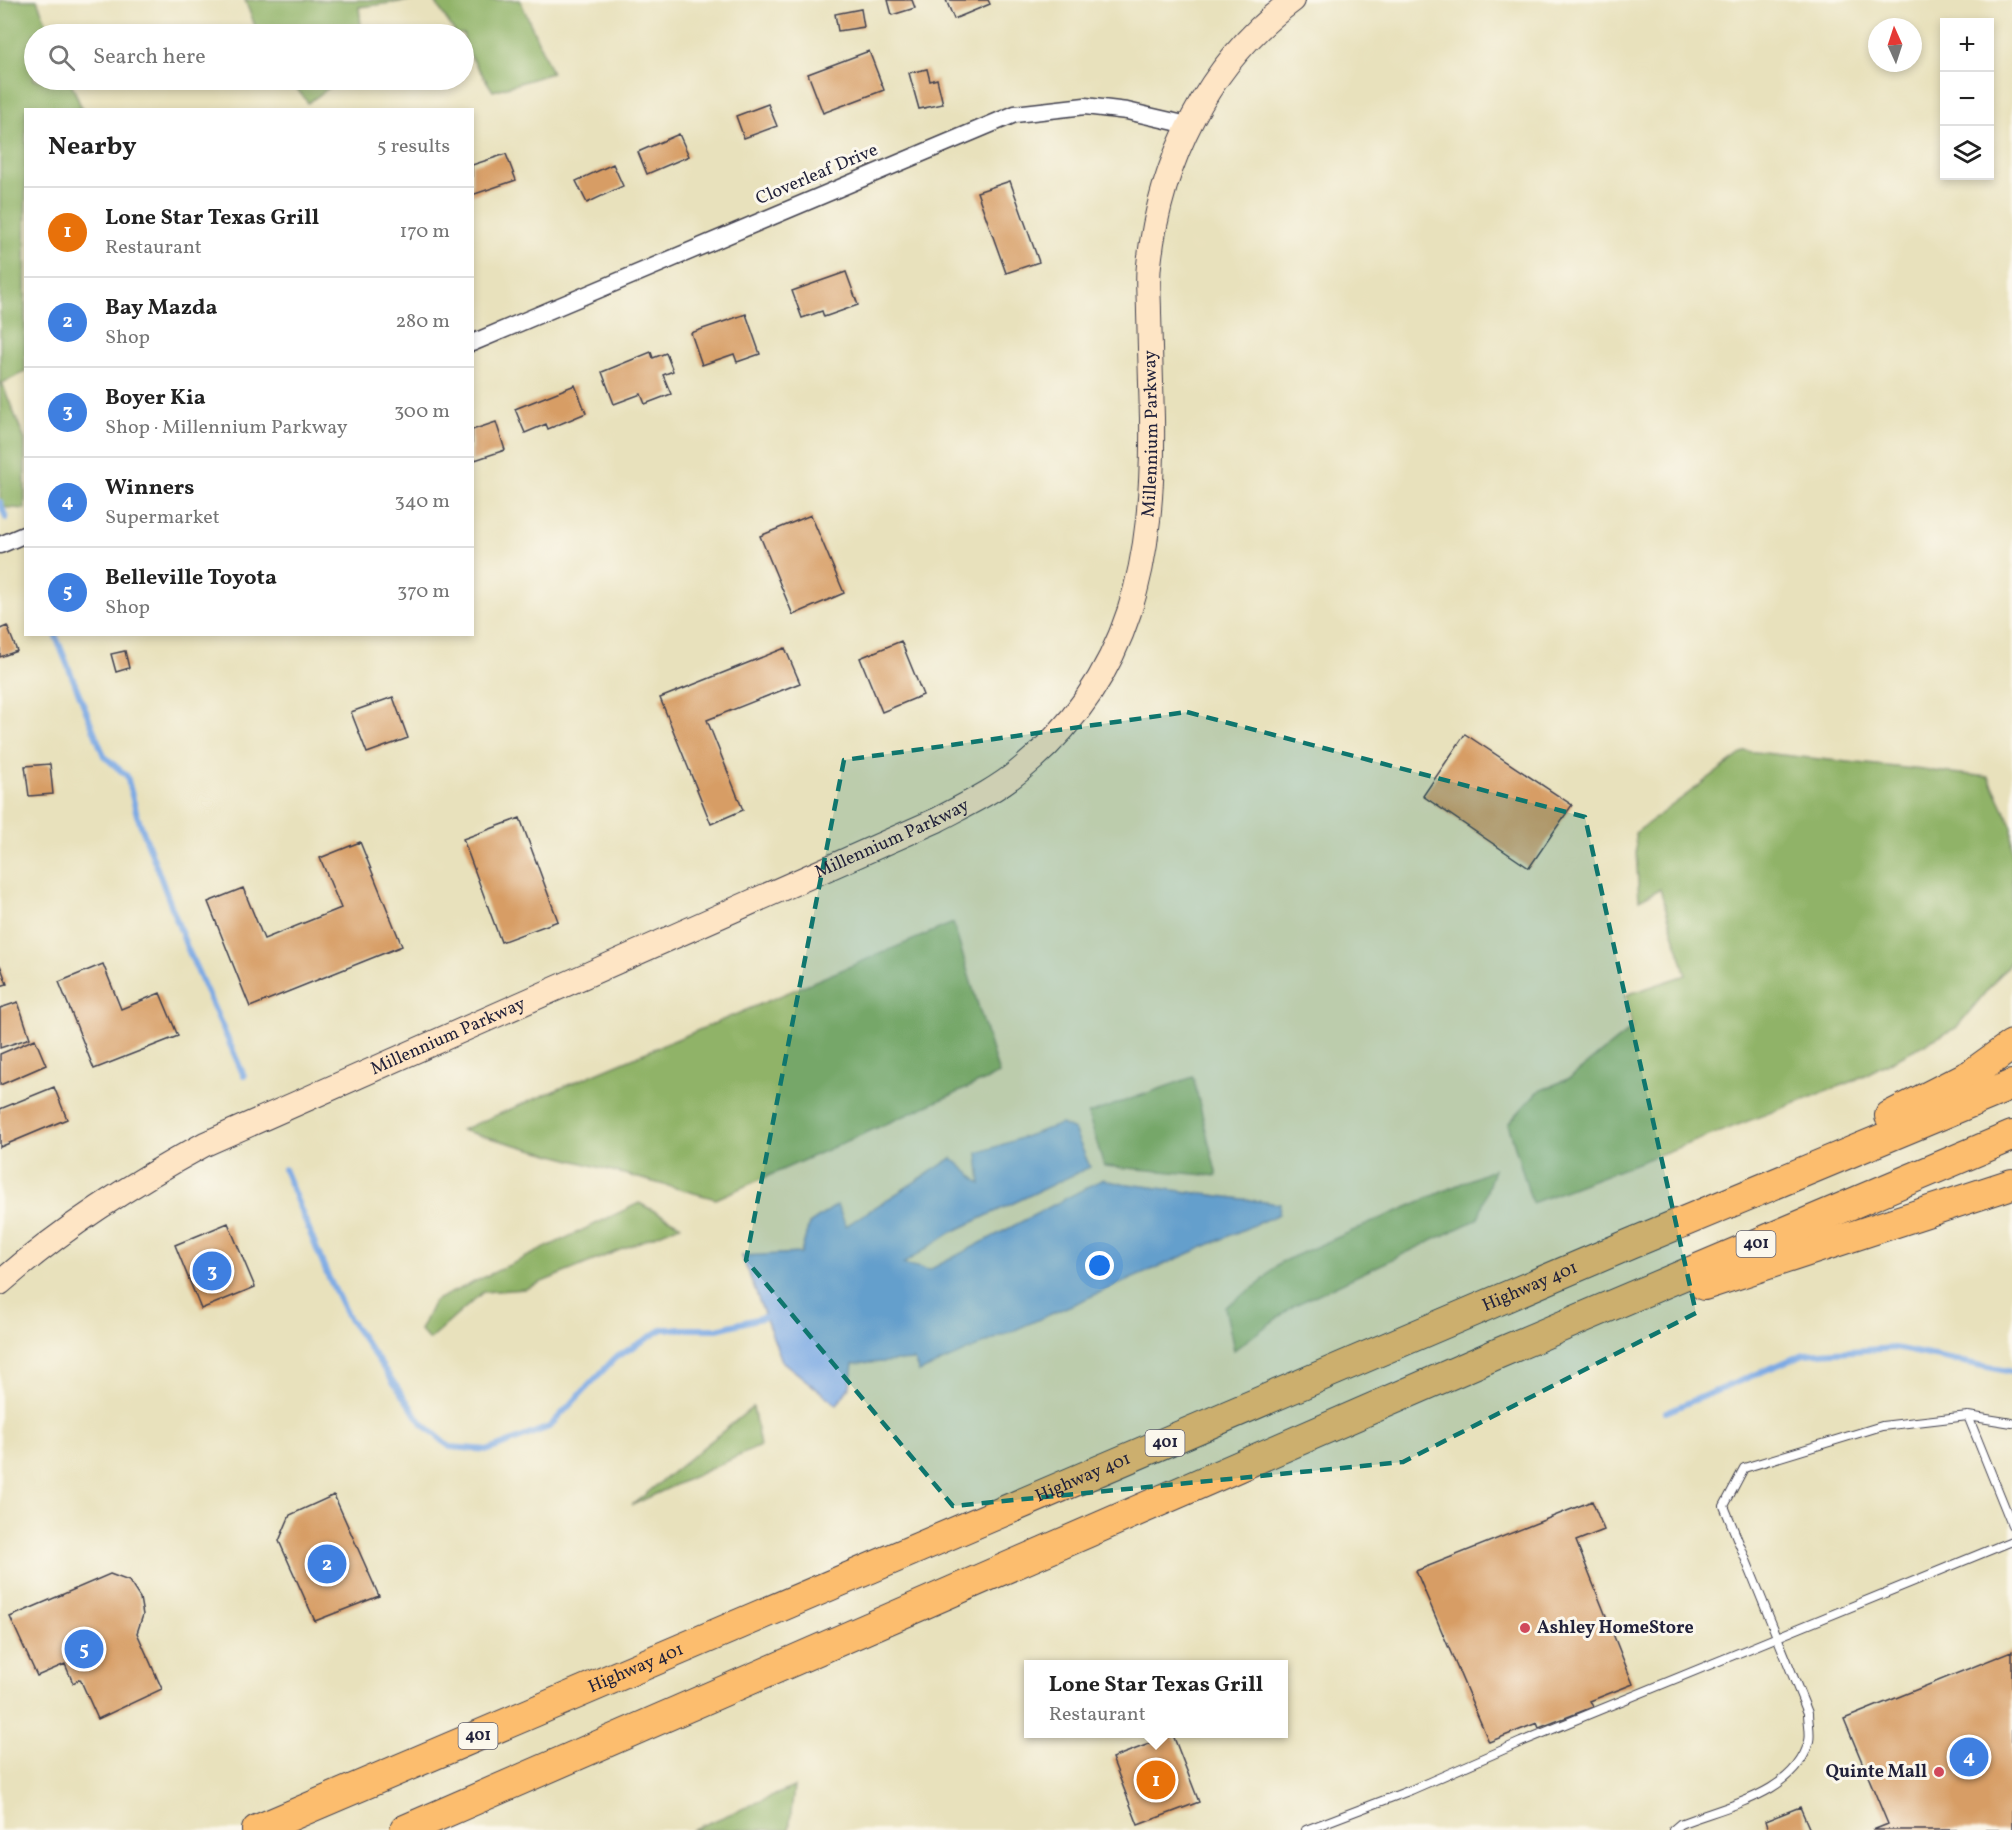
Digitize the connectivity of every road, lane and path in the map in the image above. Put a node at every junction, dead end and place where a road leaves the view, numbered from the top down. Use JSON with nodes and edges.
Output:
{"nodes":[{"id":1,"x":1293,"y":0,"type":"edge"},
{"id":2,"x":1188,"y":125,"type":"junction"},
{"id":3,"x":474,"y":342,"type":"edge"},
{"id":4,"x":24,"y":535,"type":"edge"},
{"id":5,"x":0,"y":545,"type":"edge"},
{"id":6,"x":2012,"y":1045,"type":"edge"},
{"id":7,"x":2012,"y":1085,"type":"edge"},
{"id":8,"x":2012,"y":1136,"type":"edge"},
{"id":9,"x":2012,"y":1184,"type":"edge"},
{"id":10,"x":1630,"y":1244,"type":"junction"},
{"id":11,"x":0,"y":1283,"type":"edge"},
{"id":12,"x":1499,"y":1353,"type":"junction"},
{"id":13,"x":1968,"y":1416,"type":"junction"},
{"id":14,"x":2012,"y":1423,"type":"edge"},
{"id":15,"x":2012,"y":1525,"type":"edge"},
{"id":16,"x":2012,"y":1541,"type":"edge"},
{"id":17,"x":1776,"y":1636,"type":"junction"},
{"id":18,"x":257,"y":1830,"type":"edge"},
{"id":19,"x":405,"y":1830,"type":"edge"},
{"id":20,"x":1306,"y":1830,"type":"edge"},
{"id":21,"x":1673,"y":1830,"type":"edge"}],
"edges":[{"from":1,"to":2,"type":"street","name":"Millennium Parkway"},
{"from":2,"to":3,"type":"street","name":"Cloverleaf Drive"},
{"from":2,"to":11,"type":"street","name":"Millennium Parkway"},
{"from":4,"to":5,"type":"street"},
{"from":6,"to":10,"type":"highway"},
{"from":7,"to":10,"type":"highway","name":"Highway 401","number":"401"},
{"from":8,"to":12,"type":"highway","number":"401"},
{"from":9,"to":12,"type":"highway"},
{"from":10,"to":18,"type":"highway","name":"Highway 401","number":"401"},
{"from":12,"to":19,"type":"highway","number":"401"},
{"from":13,"to":14,"type":"lane"},
{"from":13,"to":15,"type":"lane"},
{"from":13,"to":17,"type":"lane"},
{"from":16,"to":17,"type":"lane"},
{"from":17,"to":20,"type":"lane"},
{"from":17,"to":21,"type":"lane"}]}
